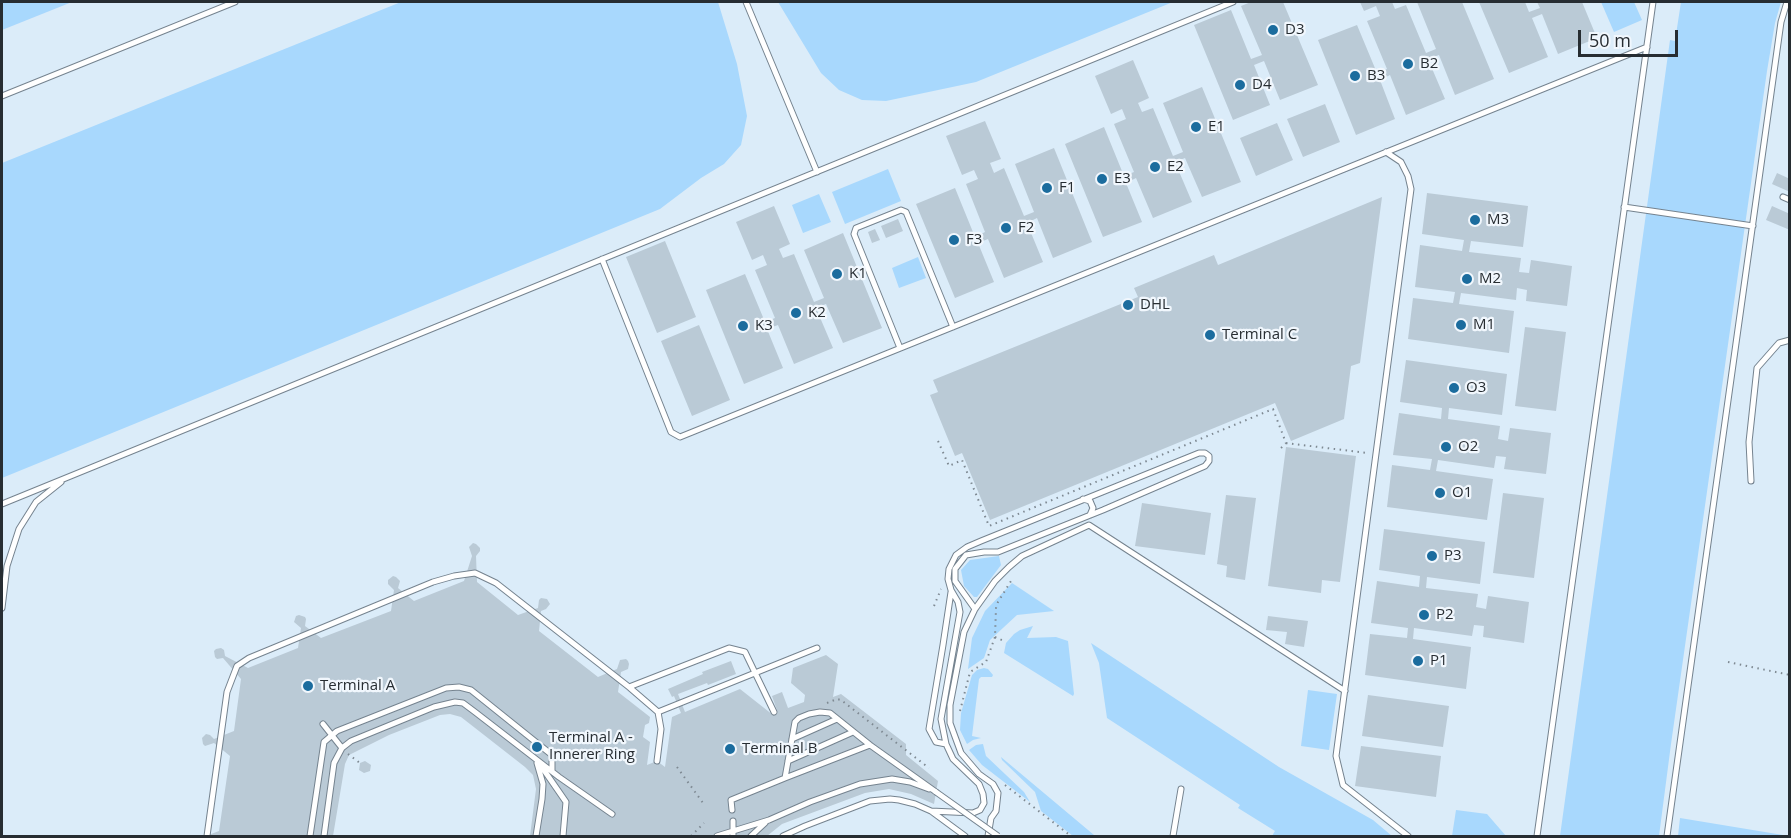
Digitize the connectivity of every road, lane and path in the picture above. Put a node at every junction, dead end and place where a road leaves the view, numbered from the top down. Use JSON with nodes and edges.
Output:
{"nodes":[{"id":1,"x":235,"y":2,"type":"edge"},
{"id":2,"x":746,"y":2,"type":"edge"},
{"id":3,"x":1233,"y":2,"type":"edge"},
{"id":4,"x":1653,"y":2,"type":"edge"},
{"id":5,"x":1787,"y":2,"type":"edge"},
{"id":6,"x":1647,"y":47,"type":"junction"},
{"id":7,"x":2,"y":96,"type":"edge"},
{"id":8,"x":1386,"y":152,"type":"junction"},
{"id":9,"x":817,"y":172,"type":"junction"},
{"id":10,"x":1624,"y":207,"type":"junction"},
{"id":11,"x":1753,"y":226,"type":"junction"},
{"id":12,"x":602,"y":260,"type":"junction"},
{"id":13,"x":953,"y":327,"type":"junction"},
{"id":14,"x":1790,"y":340,"type":"edge"},
{"id":15,"x":900,"y":348,"type":"junction"},
{"id":16,"x":938,"y":441,"type":"dead end"},
{"id":17,"x":1286,"y":443,"type":"junction"},
{"id":18,"x":1278,"y":450,"type":"dead end"},
{"id":19,"x":1376,"y":455,"type":"junction"},
{"id":20,"x":69,"y":476,"type":"junction"},
{"id":21,"x":1751,"y":481,"type":"dead end"},
{"id":22,"x":1083,"y":499,"type":"junction"},
{"id":23,"x":2,"y":504,"type":"edge"},
{"id":24,"x":1090,"y":515,"type":"junction"},
{"id":25,"x":1014,"y":582,"type":"dead end"},
{"id":26,"x":951,"y":590,"type":"junction"},
{"id":27,"x":2,"y":608,"type":"edge"},
{"id":28,"x":975,"y":609,"type":"junction"},
{"id":29,"x":995,"y":637,"type":"junction"},
{"id":30,"x":1004,"y":641,"type":"dead end"},
{"id":31,"x":817,"y":648,"type":"dead end"},
{"id":32,"x":1728,"y":662,"type":"dead end"},
{"id":33,"x":755,"y":674,"type":"junction"},
{"id":34,"x":1790,"y":675,"type":"edge"},
{"id":35,"x":629,"y":687,"type":"junction"},
{"id":36,"x":1345,"y":691,"type":"junction"},
{"id":37,"x":820,"y":706,"type":"dead end"},
{"id":38,"x":657,"y":712,"type":"junction"},
{"id":39,"x":774,"y":712,"type":"dead end"},
{"id":40,"x":837,"y":718,"type":"junction"},
{"id":41,"x":958,"y":720,"type":"dead end"},
{"id":42,"x":323,"y":724,"type":"dead end"},
{"id":43,"x":854,"y":732,"type":"junction"},
{"id":44,"x":792,"y":739,"type":"junction"},
{"id":45,"x":946,"y":744,"type":"junction"},
{"id":46,"x":870,"y":745,"type":"junction"},
{"id":47,"x":342,"y":748,"type":"junction"},
{"id":48,"x":349,"y":755,"type":"dead end"},
{"id":49,"x":536,"y":758,"type":"junction"},
{"id":50,"x":657,"y":761,"type":"dead end"},
{"id":51,"x":788,"y":761,"type":"junction"},
{"id":52,"x":360,"y":763,"type":"dead end"},
{"id":53,"x":677,"y":767,"type":"dead end"},
{"id":54,"x":929,"y":768,"type":"dead end"},
{"id":55,"x":552,"y":771,"type":"junction"},
{"id":56,"x":785,"y":778,"type":"junction"},
{"id":57,"x":1005,"y":784,"type":"dead end"},
{"id":58,"x":1181,"y":789,"type":"dead end"},
{"id":59,"x":936,"y":792,"type":"junction"},
{"id":60,"x":703,"y":803,"type":"dead end"},
{"id":61,"x":732,"y":810,"type":"dead end"},
{"id":62,"x":931,"y":811,"type":"junction"},
{"id":63,"x":612,"y":814,"type":"dead end"},
{"id":64,"x":769,"y":820,"type":"junction"},
{"id":65,"x":733,"y":821,"type":"dead end"},
{"id":66,"x":704,"y":823,"type":"dead end"},
{"id":67,"x":734,"y":833,"type":"edge"},
{"id":68,"x":207,"y":837,"type":"edge"},
{"id":69,"x":310,"y":837,"type":"edge"},
{"id":70,"x":324,"y":837,"type":"edge"},
{"id":71,"x":536,"y":837,"type":"edge"},
{"id":72,"x":563,"y":837,"type":"edge"},
{"id":73,"x":691,"y":837,"type":"edge"},
{"id":74,"x":717,"y":837,"type":"edge"},
{"id":75,"x":751,"y":837,"type":"edge"},
{"id":76,"x":783,"y":837,"type":"edge"},
{"id":77,"x":965,"y":837,"type":"edge"},
{"id":78,"x":988,"y":837,"type":"edge"},
{"id":79,"x":998,"y":837,"type":"edge"},
{"id":80,"x":1071,"y":837,"type":"edge"},
{"id":81,"x":1173,"y":837,"type":"edge"},
{"id":82,"x":1408,"y":837,"type":"edge"},
{"id":83,"x":1537,"y":837,"type":"edge"},
{"id":84,"x":1667,"y":837,"type":"edge"}],
"edges":[{"from":1,"to":7,"type":"lane"},
{"from":2,"to":9,"type":"lane"},
{"from":3,"to":9,"type":"lane"},
{"from":4,"to":6,"type":"lane"},
{"from":5,"to":11,"type":"lane"},
{"from":6,"to":8,"type":"lane"},
{"from":6,"to":10,"type":"lane"},
{"from":8,"to":13,"type":"lane"},
{"from":8,"to":19,"type":"lane"},
{"from":9,"to":12,"type":"lane"},
{"from":10,"to":11,"type":"lane"},
{"from":10,"to":83,"type":"lane"},
{"from":11,"to":84,"type":"lane"},
{"from":12,"to":15,"type":"lane"},
{"from":12,"to":20,"type":"lane"},
{"from":13,"to":15,"type":"lane"},
{"from":13,"to":15,"type":"lane"},
{"from":14,"to":21,"type":"lane"},
{"from":16,"to":17,"type":"path"},
{"from":17,"to":18,"type":"path"},
{"from":17,"to":19,"type":"path"},
{"from":19,"to":36,"type":"lane"},
{"from":20,"to":23,"type":"lane"},
{"from":20,"to":27,"type":"lane"},
{"from":22,"to":24,"type":"lane"},
{"from":22,"to":24,"type":"lane"},
{"from":22,"to":26,"type":"lane"},
{"from":24,"to":28,"type":"lane"},
{"from":25,"to":29,"type":"path"},
{"from":26,"to":45,"type":"lane"},
{"from":26,"to":45,"type":"lane"},
{"from":28,"to":36,"type":"lane"},
{"from":28,"to":78,"type":"lane"},
{"from":29,"to":30,"type":"path"},
{"from":29,"to":41,"type":"path"},
{"from":31,"to":33,"type":"lane"},
{"from":32,"to":34,"type":"path"},
{"from":33,"to":35,"type":"lane"},
{"from":33,"to":38,"type":"lane"},
{"from":33,"to":39,"type":"lane"},
{"from":35,"to":38,"type":"lane"},
{"from":35,"to":68,"type":"lane"},
{"from":36,"to":82,"type":"lane"},
{"from":37,"to":54,"type":"path"},
{"from":38,"to":50,"type":"lane"},
{"from":40,"to":43,"type":"lane"},
{"from":40,"to":44,"type":"lane"},
{"from":40,"to":44,"type":"lane"},
{"from":42,"to":47,"type":"lane"},
{"from":43,"to":46,"type":"lane"},
{"from":43,"to":51,"type":"lane"},
{"from":44,"to":51,"type":"lane"},
{"from":45,"to":62,"type":"lane"},
{"from":46,"to":56,"type":"lane"},
{"from":46,"to":59,"type":"lane"},
{"from":47,"to":49,"type":"lane"},
{"from":47,"to":70,"type":"lane"},
{"from":48,"to":52,"type":"path"},
{"from":49,"to":55,"type":"lane"},
{"from":49,"to":71,"type":"lane"},
{"from":49,"to":72,"type":"lane"},
{"from":51,"to":56,"type":"lane"},
{"from":53,"to":60,"type":"path"},
{"from":55,"to":63,"type":"lane"},
{"from":55,"to":69,"type":"lane"},
{"from":56,"to":61,"type":"lane"},
{"from":57,"to":80,"type":"path"},
{"from":58,"to":81,"type":"lane"},
{"from":59,"to":64,"type":"lane"},
{"from":59,"to":79,"type":"lane","bridge":true},
{"from":62,"to":76,"type":"lane"},
{"from":62,"to":77,"type":"lane"},
{"from":64,"to":67,"type":"lane"},
{"from":64,"to":75,"type":"lane"},
{"from":65,"to":67,"type":"lane"},
{"from":66,"to":73,"type":"path"},
{"from":67,"to":74,"type":"lane"}]}
